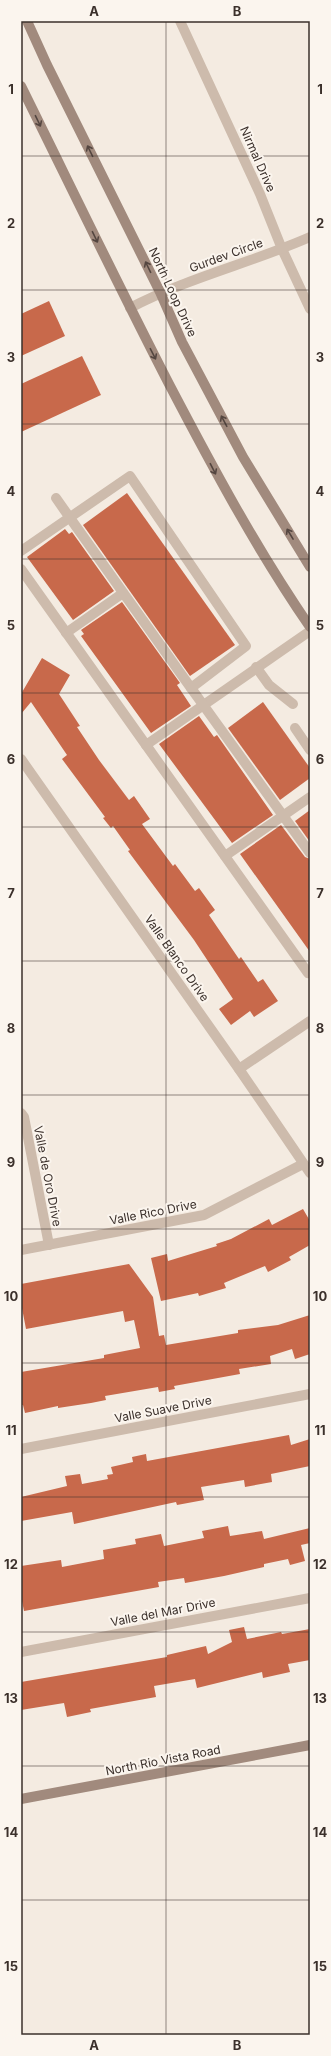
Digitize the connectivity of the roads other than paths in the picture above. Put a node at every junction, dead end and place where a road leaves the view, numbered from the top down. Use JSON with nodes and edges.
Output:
{"nodes":[{"id":1,"x":27,"y":21,"type":"edge"},
{"id":2,"x":180,"y":21,"type":"edge"},
{"id":3,"x":21,"y":86,"type":"edge"},
{"id":4,"x":310,"y":237,"type":"edge"},
{"id":5,"x":282,"y":249,"type":"junction"},
{"id":6,"x":160,"y":292,"type":"junction"},
{"id":7,"x":130,"y":308,"type":"junction"},
{"id":8,"x":310,"y":310,"type":"edge"},
{"id":9,"x":56,"y":498,"type":"dead end"},
{"id":10,"x":70,"y":518,"type":"junction"},
{"id":11,"x":21,"y":551,"type":"edge"},
{"id":12,"x":310,"y":567,"type":"edge"},
{"id":13,"x":21,"y":569,"type":"edge"},
{"id":14,"x":123,"y":593,"type":"junction"},
{"id":15,"x":310,"y":627,"type":"edge"},
{"id":16,"x":310,"y":631,"type":"edge"},
{"id":17,"x":66,"y":633,"type":"junction"},
{"id":18,"x":256,"y":667,"type":"junction"},
{"id":19,"x":191,"y":688,"type":"junction"},
{"id":20,"x":204,"y":704,"type":"junction"},
{"id":21,"x":293,"y":704,"type":"dead end"},
{"id":22,"x":295,"y":728,"type":"dead end"},
{"id":23,"x":146,"y":745,"type":"junction"},
{"id":24,"x":310,"y":750,"type":"edge"},
{"id":25,"x":21,"y":759,"type":"edge"},
{"id":26,"x":310,"y":797,"type":"edge"},
{"id":27,"x":283,"y":815,"type":"junction"},
{"id":28,"x":310,"y":853,"type":"edge"},
{"id":29,"x":225,"y":856,"type":"junction"},
{"id":30,"x":310,"y":972,"type":"edge"},
{"id":31,"x":310,"y":1021,"type":"edge"},
{"id":32,"x":239,"y":1069,"type":"junction"},
{"id":33,"x":21,"y":1113,"type":"edge"},
{"id":34,"x":303,"y":1164,"type":"junction"},
{"id":35,"x":310,"y":1173,"type":"edge"},
{"id":36,"x":49,"y":1245,"type":"junction"},
{"id":37,"x":21,"y":1250,"type":"edge"},
{"id":38,"x":310,"y":1394,"type":"edge"},
{"id":39,"x":21,"y":1449,"type":"edge"},
{"id":40,"x":310,"y":1598,"type":"edge"},
{"id":41,"x":21,"y":1652,"type":"edge"},
{"id":42,"x":310,"y":1745,"type":"edge"},
{"id":43,"x":21,"y":1799,"type":"edge"}],
"edges":[{"from":6,"to":1,"type":"main road","name":"North Loop Drive","one_way":true},
{"from":2,"to":5,"type":"street","name":"Nirmal Drive"},
{"from":3,"to":7,"type":"main road","one_way":true},
{"from":4,"to":5,"type":"street","name":"Gurdev Circle"},
{"from":5,"to":6,"type":"street","name":"Gurdev Circle"},
{"from":5,"to":8,"type":"street","name":"Nirmal Drive"},
{"from":6,"to":7,"type":"street","name":"Gurdev Circle"},
{"from":12,"to":6,"type":"main road","name":"North Loop Drive","one_way":true},
{"from":7,"to":15,"type":"main road","one_way":true},
{"from":9,"to":10,"type":"street"},
{"from":10,"to":11,"type":"street"},
{"from":10,"to":14,"type":"street"},
{"from":10,"to":19,"type":"street"},
{"from":13,"to":17,"type":"street"},
{"from":14,"to":17,"type":"street"},
{"from":14,"to":19,"type":"street"},
{"from":16,"to":18,"type":"street"},
{"from":17,"to":23,"type":"street"},
{"from":18,"to":20,"type":"street"},
{"from":18,"to":21,"type":"street"},
{"from":19,"to":20,"type":"street"},
{"from":20,"to":23,"type":"street"},
{"from":20,"to":27,"type":"street"},
{"from":22,"to":24,"type":"street"},
{"from":23,"to":29,"type":"street"},
{"from":25,"to":32,"type":"street","name":"Valle Blanco Drive"},
{"from":26,"to":27,"type":"street"},
{"from":27,"to":28,"type":"street"},
{"from":27,"to":29,"type":"street"},
{"from":29,"to":30,"type":"street"},
{"from":31,"to":32,"type":"street"},
{"from":32,"to":34,"type":"street","name":"Valle Blanco Drive"},
{"from":33,"to":36,"type":"street","name":"Valle de Oro Drive"},
{"from":34,"to":35,"type":"street","name":"Valle Blanco Drive"},
{"from":34,"to":36,"type":"street","name":"Valle Rico Drive"},
{"from":36,"to":37,"type":"street","name":"Valle Rico Drive"},
{"from":38,"to":39,"type":"street","name":"Valle Suave Drive"},
{"from":40,"to":41,"type":"street","name":"Valle del Mar Drive"},
{"from":42,"to":43,"type":"main road","name":"North Rio Vista Road"}]}
